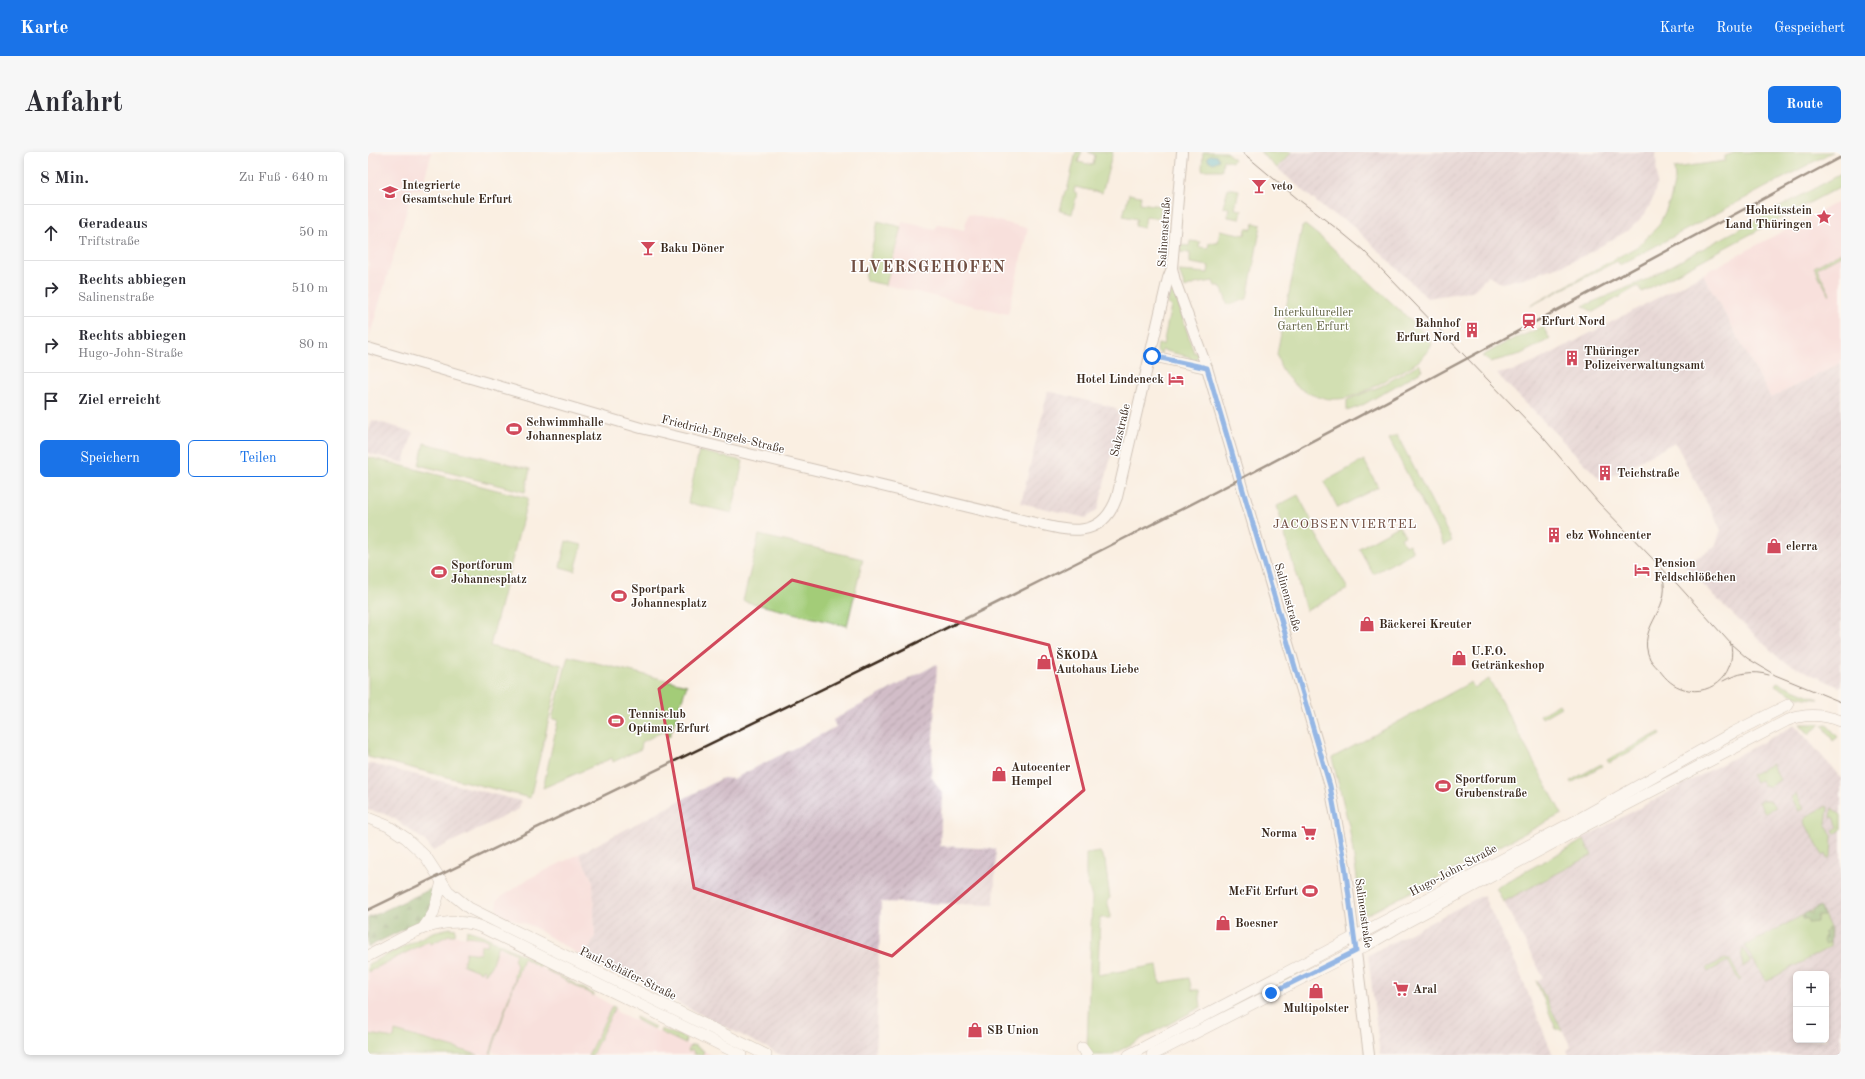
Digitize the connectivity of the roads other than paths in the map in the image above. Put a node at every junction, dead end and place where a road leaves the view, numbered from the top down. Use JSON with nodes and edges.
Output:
{"nodes":[{"id":1,"x":1182,"y":152,"type":"edge"},
{"id":2,"x":1172,"y":268,"type":"junction"},
{"id":3,"x":368,"y":348,"type":"edge"},
{"id":4,"x":1152,"y":356,"type":"junction"},
{"id":5,"x":1207,"y":368,"type":"junction"},
{"id":6,"x":1076,"y":530,"type":"joint"},
{"id":7,"x":1788,"y":705,"type":"dead end"},
{"id":8,"x":1841,"y":721,"type":"edge"},
{"id":9,"x":368,"y":818,"type":"edge"},
{"id":10,"x":442,"y":882,"type":"junction"},
{"id":11,"x":424,"y":927,"type":"junction"},
{"id":12,"x":1354,"y":936,"type":"junction"},
{"id":13,"x":1356,"y":951,"type":"junction"},
{"id":14,"x":368,"y":956,"type":"edge"},
{"id":15,"x":741,"y":1055,"type":"edge"},
{"id":16,"x":766,"y":1055,"type":"edge"},
{"id":17,"x":1129,"y":1055,"type":"edge"},
{"id":18,"x":1152,"y":1055,"type":"edge"},
{"id":19,"x":1369,"y":1055,"type":"edge"}],
"edges":[{"from":1,"to":2,"type":"street","name":"Salinenstraße"},
{"from":2,"to":4,"type":"street","name":"Salzstraße"},
{"from":2,"to":5,"type":"street","name":"Salinenstraße"},
{"from":3,"to":6,"type":"street","name":"Friedrich-Engels-Straße"},
{"from":4,"to":5,"type":"street"},
{"from":4,"to":6,"type":"street","name":"Salzstraße"},
{"from":5,"to":12,"type":"street","name":"Salinenstraße"},
{"from":7,"to":12,"type":"main road","name":"Hugo-John-Straße"},
{"from":8,"to":13,"type":"main road","name":"Hugo-John-Straße"},
{"from":9,"to":10,"type":"main road","name":"Paul-Schäfer-Straße"},
{"from":10,"to":11,"type":"main road"},
{"from":10,"to":16,"type":"main road","name":"Paul-Schäfer-Straße"},
{"from":11,"to":14,"type":"main road"},
{"from":11,"to":15,"type":"main road","name":"Paul-Schäfer-Straße"},
{"from":12,"to":13,"type":"street","name":"Salinenstraße"},
{"from":12,"to":17,"type":"main road","name":"Hugo-John-Straße"},
{"from":13,"to":18,"type":"main road","name":"Hugo-John-Straße"},
{"from":13,"to":19,"type":"street","name":"Salinenstraße"}]}
